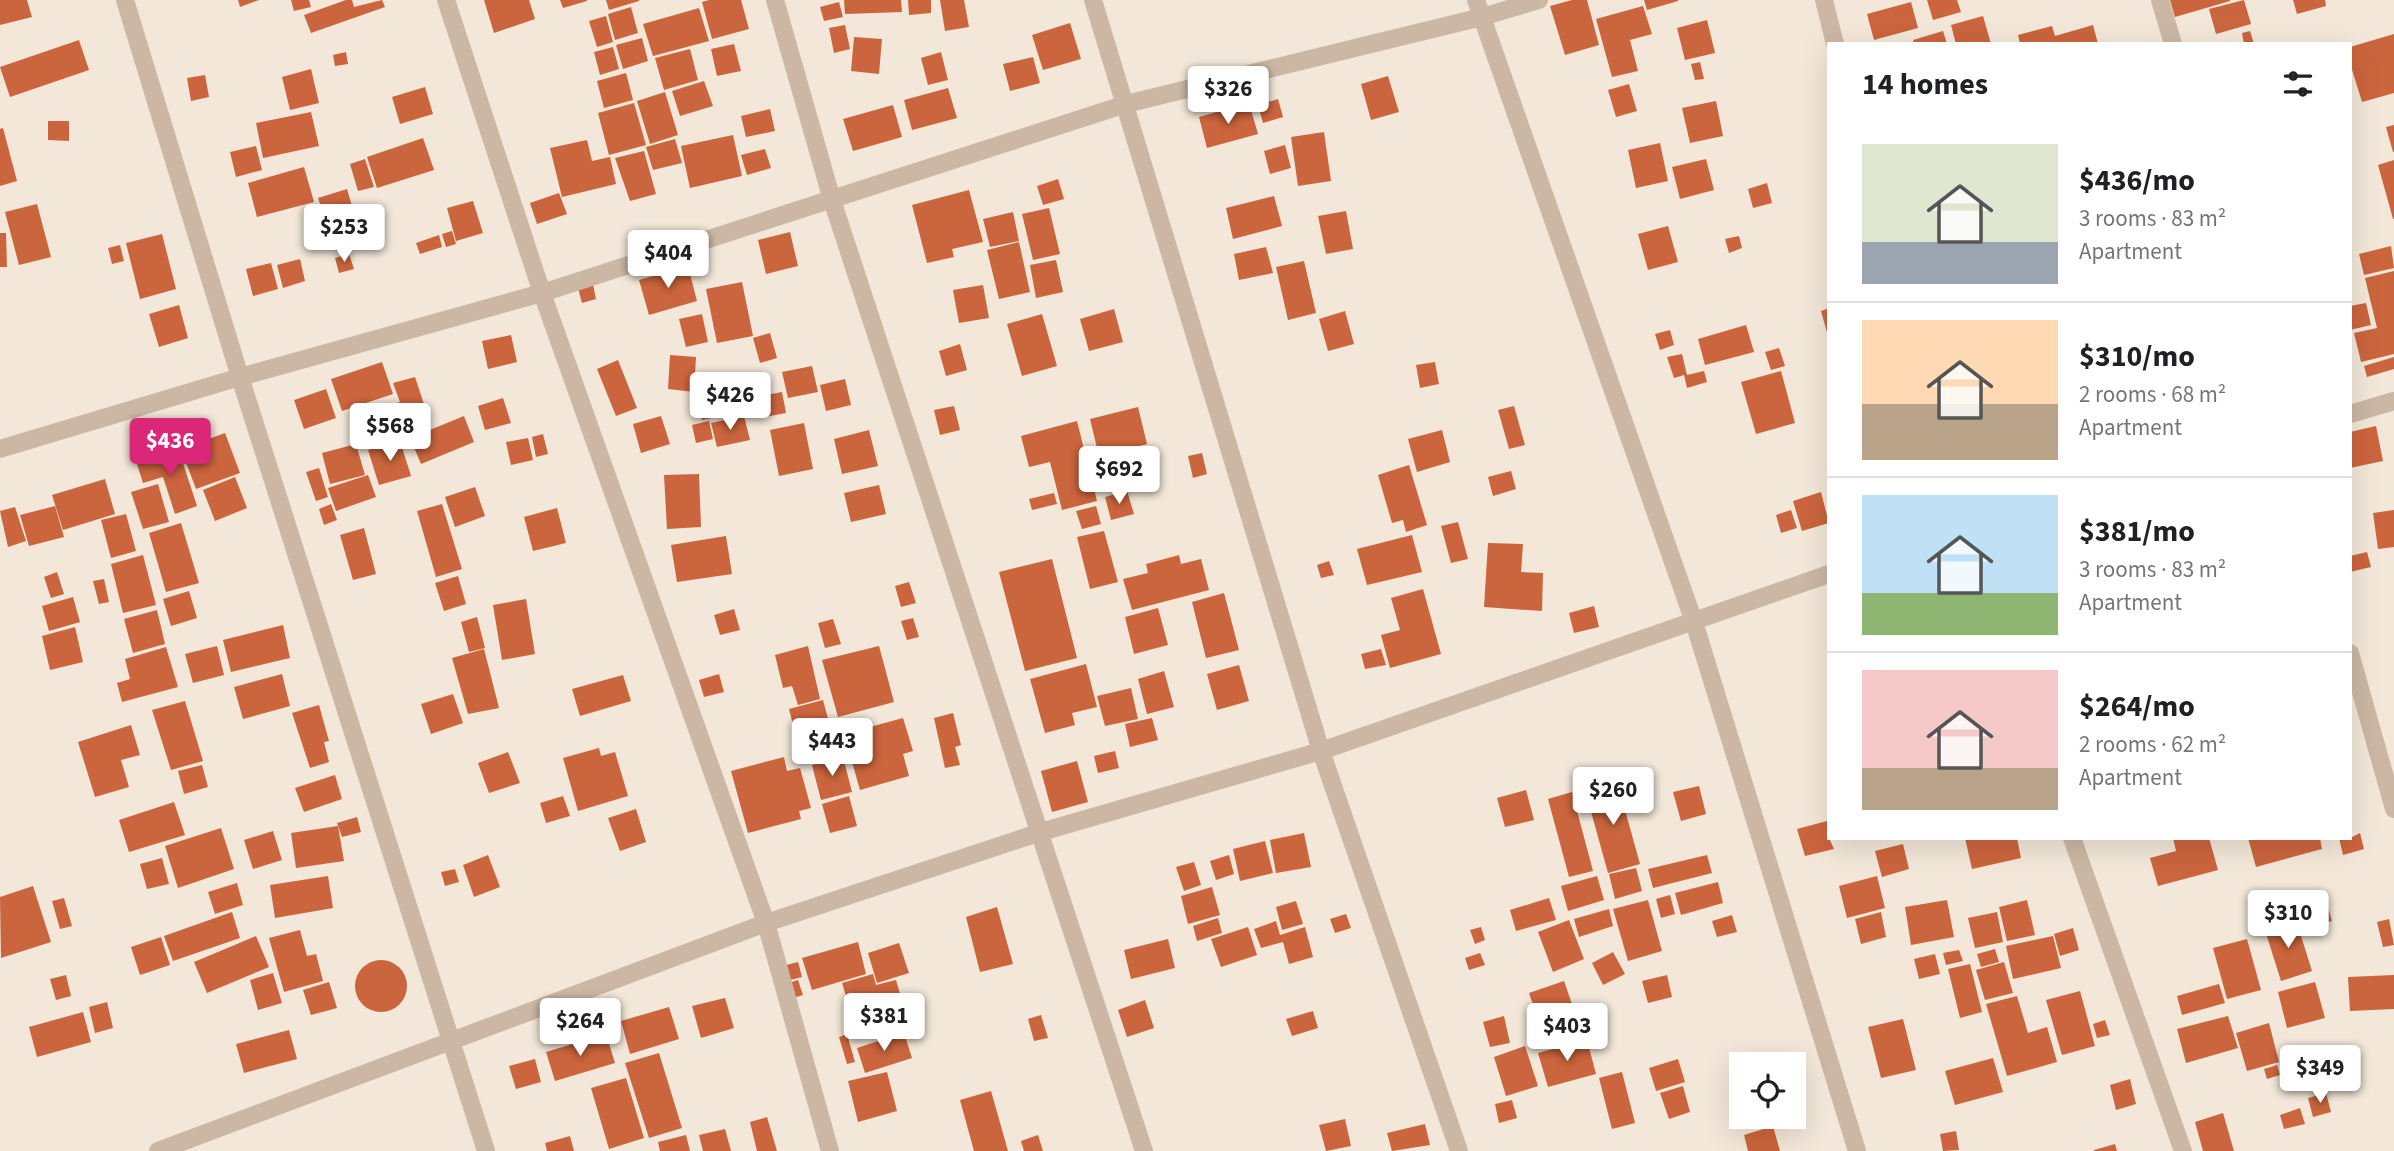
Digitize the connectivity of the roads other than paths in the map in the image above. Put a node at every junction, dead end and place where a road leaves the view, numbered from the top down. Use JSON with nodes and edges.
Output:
{"nodes":[{"id":1,"x":125,"y":0,"type":"edge"},
{"id":2,"x":446,"y":0,"type":"edge"},
{"id":3,"x":775,"y":0,"type":"edge"},
{"id":4,"x":1093,"y":0,"type":"edge"},
{"id":5,"x":1539,"y":0,"type":"edge"},
{"id":6,"x":1824,"y":0,"type":"edge"},
{"id":7,"x":2160,"y":0,"type":"edge"},
{"id":8,"x":1479,"y":9,"type":"edge"},
{"id":9,"x":1834,"y":42,"type":"edge"},
{"id":10,"x":2172,"y":42,"type":"edge"},
{"id":11,"x":1126,"y":104,"type":"junction"},
{"id":12,"x":832,"y":200,"type":"junction"},
{"id":13,"x":542,"y":293,"type":"junction"},
{"id":14,"x":240,"y":377,"type":"junction"},
{"id":15,"x":2394,"y":401,"type":"edge"},
{"id":16,"x":2352,"y":413,"type":"edge"},
{"id":17,"x":0,"y":449,"type":"edge"},
{"id":18,"x":1827,"y":575,"type":"edge"},
{"id":19,"x":1694,"y":622,"type":"junction"},
{"id":20,"x":2352,"y":660,"type":"edge"},
{"id":21,"x":1321,"y":751,"type":"junction"},
{"id":22,"x":2394,"y":809,"type":"edge"},
{"id":23,"x":1041,"y":832,"type":"junction"},
{"id":24,"x":2073,"y":840,"type":"edge"},
{"id":25,"x":766,"y":923,"type":"junction"},
{"id":26,"x":452,"y":1043,"type":"junction"},
{"id":27,"x":158,"y":1151,"type":"edge"},
{"id":28,"x":486,"y":1151,"type":"edge"},
{"id":29,"x":830,"y":1151,"type":"edge"},
{"id":30,"x":1144,"y":1151,"type":"edge"},
{"id":31,"x":1459,"y":1151,"type":"edge"},
{"id":32,"x":1857,"y":1151,"type":"edge"},
{"id":33,"x":2183,"y":1151,"type":"edge"}],
"edges":[{"from":1,"to":14,"type":"street"},
{"from":2,"to":13,"type":"street"},
{"from":3,"to":12,"type":"street"},
{"from":4,"to":11,"type":"street"},
{"from":5,"to":8,"type":"street"},
{"from":6,"to":9,"type":"street"},
{"from":7,"to":10,"type":"street"},
{"from":8,"to":11,"type":"street"},
{"from":8,"to":19,"type":"street"},
{"from":11,"to":12,"type":"street"},
{"from":11,"to":21,"type":"street"},
{"from":12,"to":13,"type":"street"},
{"from":12,"to":23,"type":"street"},
{"from":13,"to":14,"type":"street"},
{"from":13,"to":25,"type":"street"},
{"from":14,"to":17,"type":"street"},
{"from":14,"to":26,"type":"street"},
{"from":15,"to":16,"type":"street"},
{"from":18,"to":19,"type":"street"},
{"from":19,"to":21,"type":"street"},
{"from":19,"to":32,"type":"street"},
{"from":20,"to":22,"type":"street"},
{"from":21,"to":23,"type":"street"},
{"from":21,"to":31,"type":"street"},
{"from":23,"to":25,"type":"street"},
{"from":23,"to":30,"type":"street"},
{"from":24,"to":33,"type":"street"},
{"from":25,"to":26,"type":"street"},
{"from":25,"to":29,"type":"street"},
{"from":26,"to":27,"type":"street"},
{"from":26,"to":28,"type":"street"}]}
